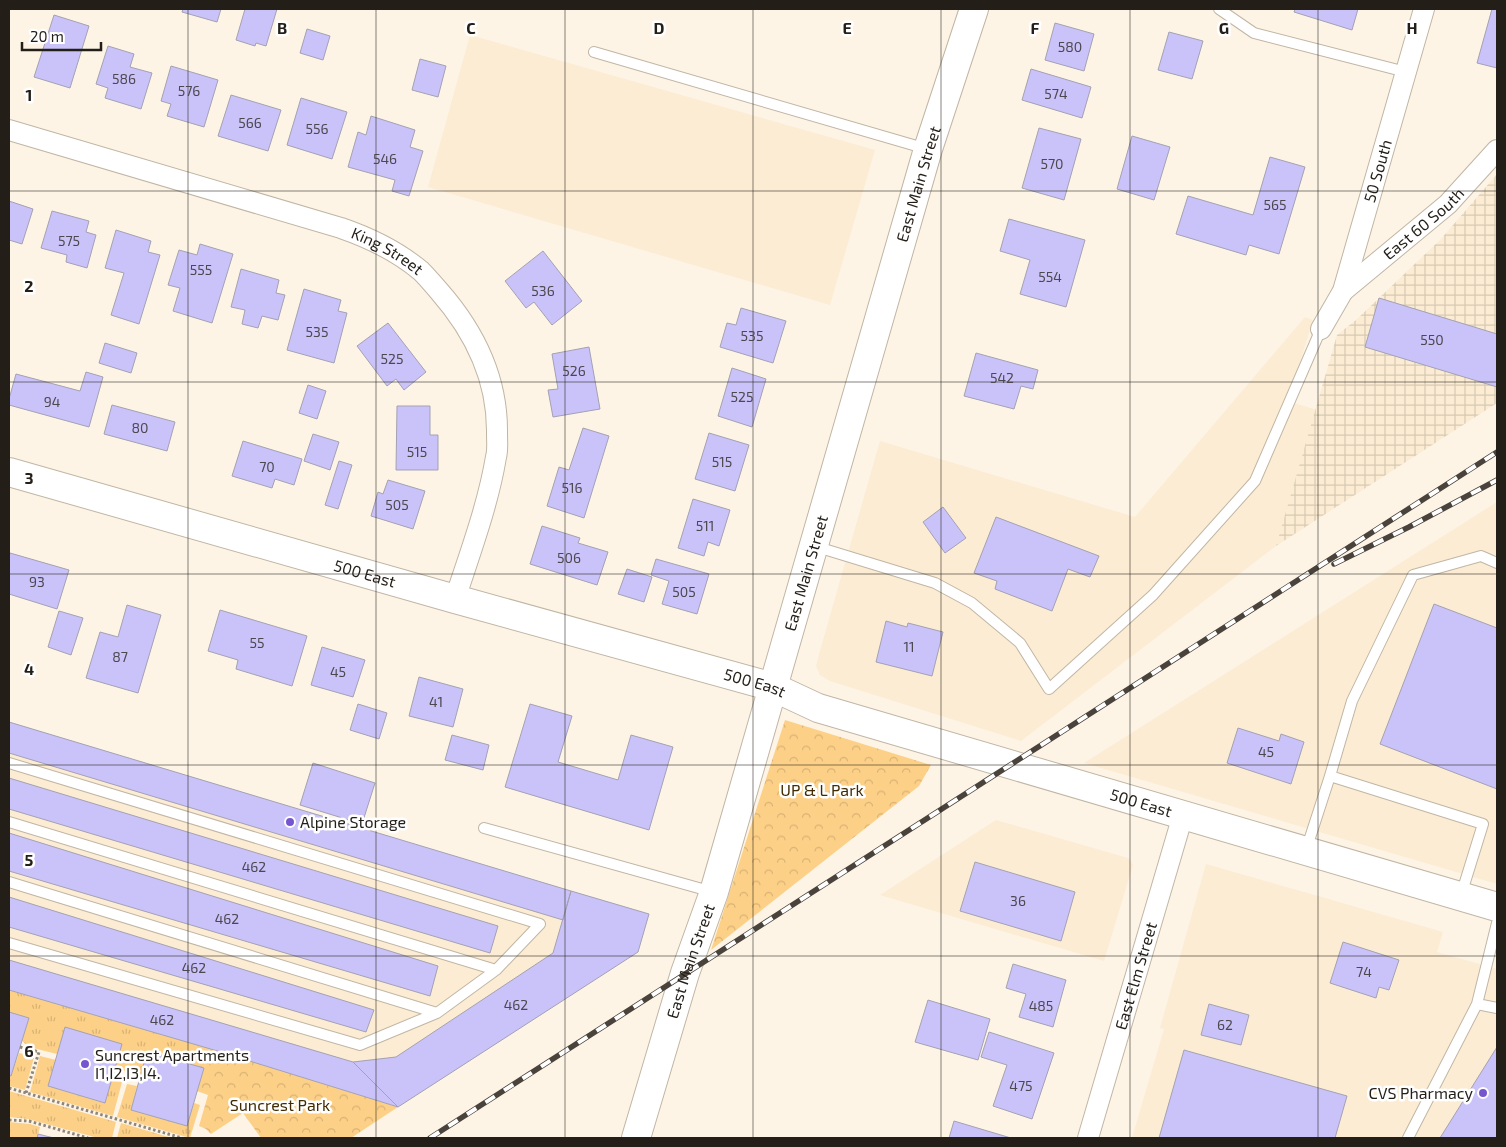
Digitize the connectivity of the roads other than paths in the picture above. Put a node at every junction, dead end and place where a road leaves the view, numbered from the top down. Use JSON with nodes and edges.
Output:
{"nodes":[{"id":1,"x":974,"y":9,"type":"edge"},
{"id":2,"x":1219,"y":9,"type":"edge"},
{"id":3,"x":1424,"y":9,"type":"edge"},
{"id":4,"x":594,"y":52,"type":"dead end"},
{"id":5,"x":1406,"y":72,"type":"junction"},
{"id":6,"x":9,"y":130,"type":"edge"},
{"id":7,"x":928,"y":149,"type":"junction"},
{"id":8,"x":1497,"y":150,"type":"edge"},
{"id":9,"x":1343,"y":291,"type":"junction"},
{"id":10,"x":1321,"y":330,"type":"joint"},
{"id":11,"x":9,"y":472,"type":"edge"},
{"id":12,"x":813,"y":545,"type":"junction"},
{"id":13,"x":1497,"y":563,"type":"edge"},
{"id":14,"x":455,"y":599,"type":"junction"},
{"id":15,"x":772,"y":687,"type":"junction"},
{"id":16,"x":9,"y":762,"type":"edge"},
{"id":17,"x":1330,"y":776,"type":"junction"},
{"id":18,"x":1183,"y":815,"type":"junction"},
{"id":19,"x":9,"y":822,"type":"edge"},
{"id":20,"x":484,"y":828,"type":"dead end"},
{"id":21,"x":1305,"y":851,"type":"junction"},
{"id":22,"x":9,"y":882,"type":"edge"},
{"id":23,"x":714,"y":892,"type":"junction"},
{"id":24,"x":1460,"y":896,"type":"junction"},
{"id":25,"x":1497,"y":908,"type":"edge"},
{"id":26,"x":1497,"y":923,"type":"edge"},
{"id":27,"x":9,"y":943,"type":"edge"},
{"id":28,"x":496,"y":970,"type":"junction"},
{"id":29,"x":1477,"y":1004,"type":"junction"},
{"id":30,"x":1497,"y":1008,"type":"edge"},
{"id":31,"x":437,"y":1013,"type":"junction"},
{"id":32,"x":636,"y":1138,"type":"edge"},
{"id":33,"x":1088,"y":1138,"type":"edge"},
{"id":34,"x":1408,"y":1138,"type":"edge"}],
"edges":[{"from":1,"to":7,"type":"street","name":"East Main Street"},
{"from":2,"to":5,"type":"lane"},
{"from":3,"to":5,"type":"street","name":"50 South"},
{"from":4,"to":7,"type":"lane"},
{"from":5,"to":9,"type":"street","name":"50 South"},
{"from":6,"to":14,"type":"street","name":"King Street"},
{"from":7,"to":12,"type":"street","name":"East Main Street"},
{"from":8,"to":9,"type":"street","name":"East 60 South"},
{"from":9,"to":10,"type":"street","name":"50 South"},
{"from":10,"to":12,"type":"lane"},
{"from":11,"to":14,"type":"street","name":"500 East"},
{"from":12,"to":15,"type":"street","name":"East Main Street"},
{"from":13,"to":17,"type":"lane"},
{"from":14,"to":15,"type":"street","name":"500 East"},
{"from":15,"to":18,"type":"street","name":"500 East"},
{"from":15,"to":23,"type":"street","name":"East Main Street"},
{"from":16,"to":28,"type":"lane"},
{"from":17,"to":21,"type":"lane"},
{"from":17,"to":24,"type":"lane"},
{"from":18,"to":21,"type":"street","name":"500 East"},
{"from":18,"to":33,"type":"street","name":"East Elm Street"},
{"from":19,"to":28,"type":"lane"},
{"from":20,"to":23,"type":"lane"},
{"from":21,"to":24,"type":"street","name":"500 East"},
{"from":22,"to":31,"type":"lane"},
{"from":23,"to":32,"type":"street","name":"East Main Street"},
{"from":24,"to":25,"type":"street","name":"500 East"},
{"from":26,"to":29,"type":"lane"},
{"from":27,"to":31,"type":"lane"},
{"from":28,"to":31,"type":"lane"},
{"from":29,"to":30,"type":"lane"},
{"from":29,"to":34,"type":"lane"}]}
